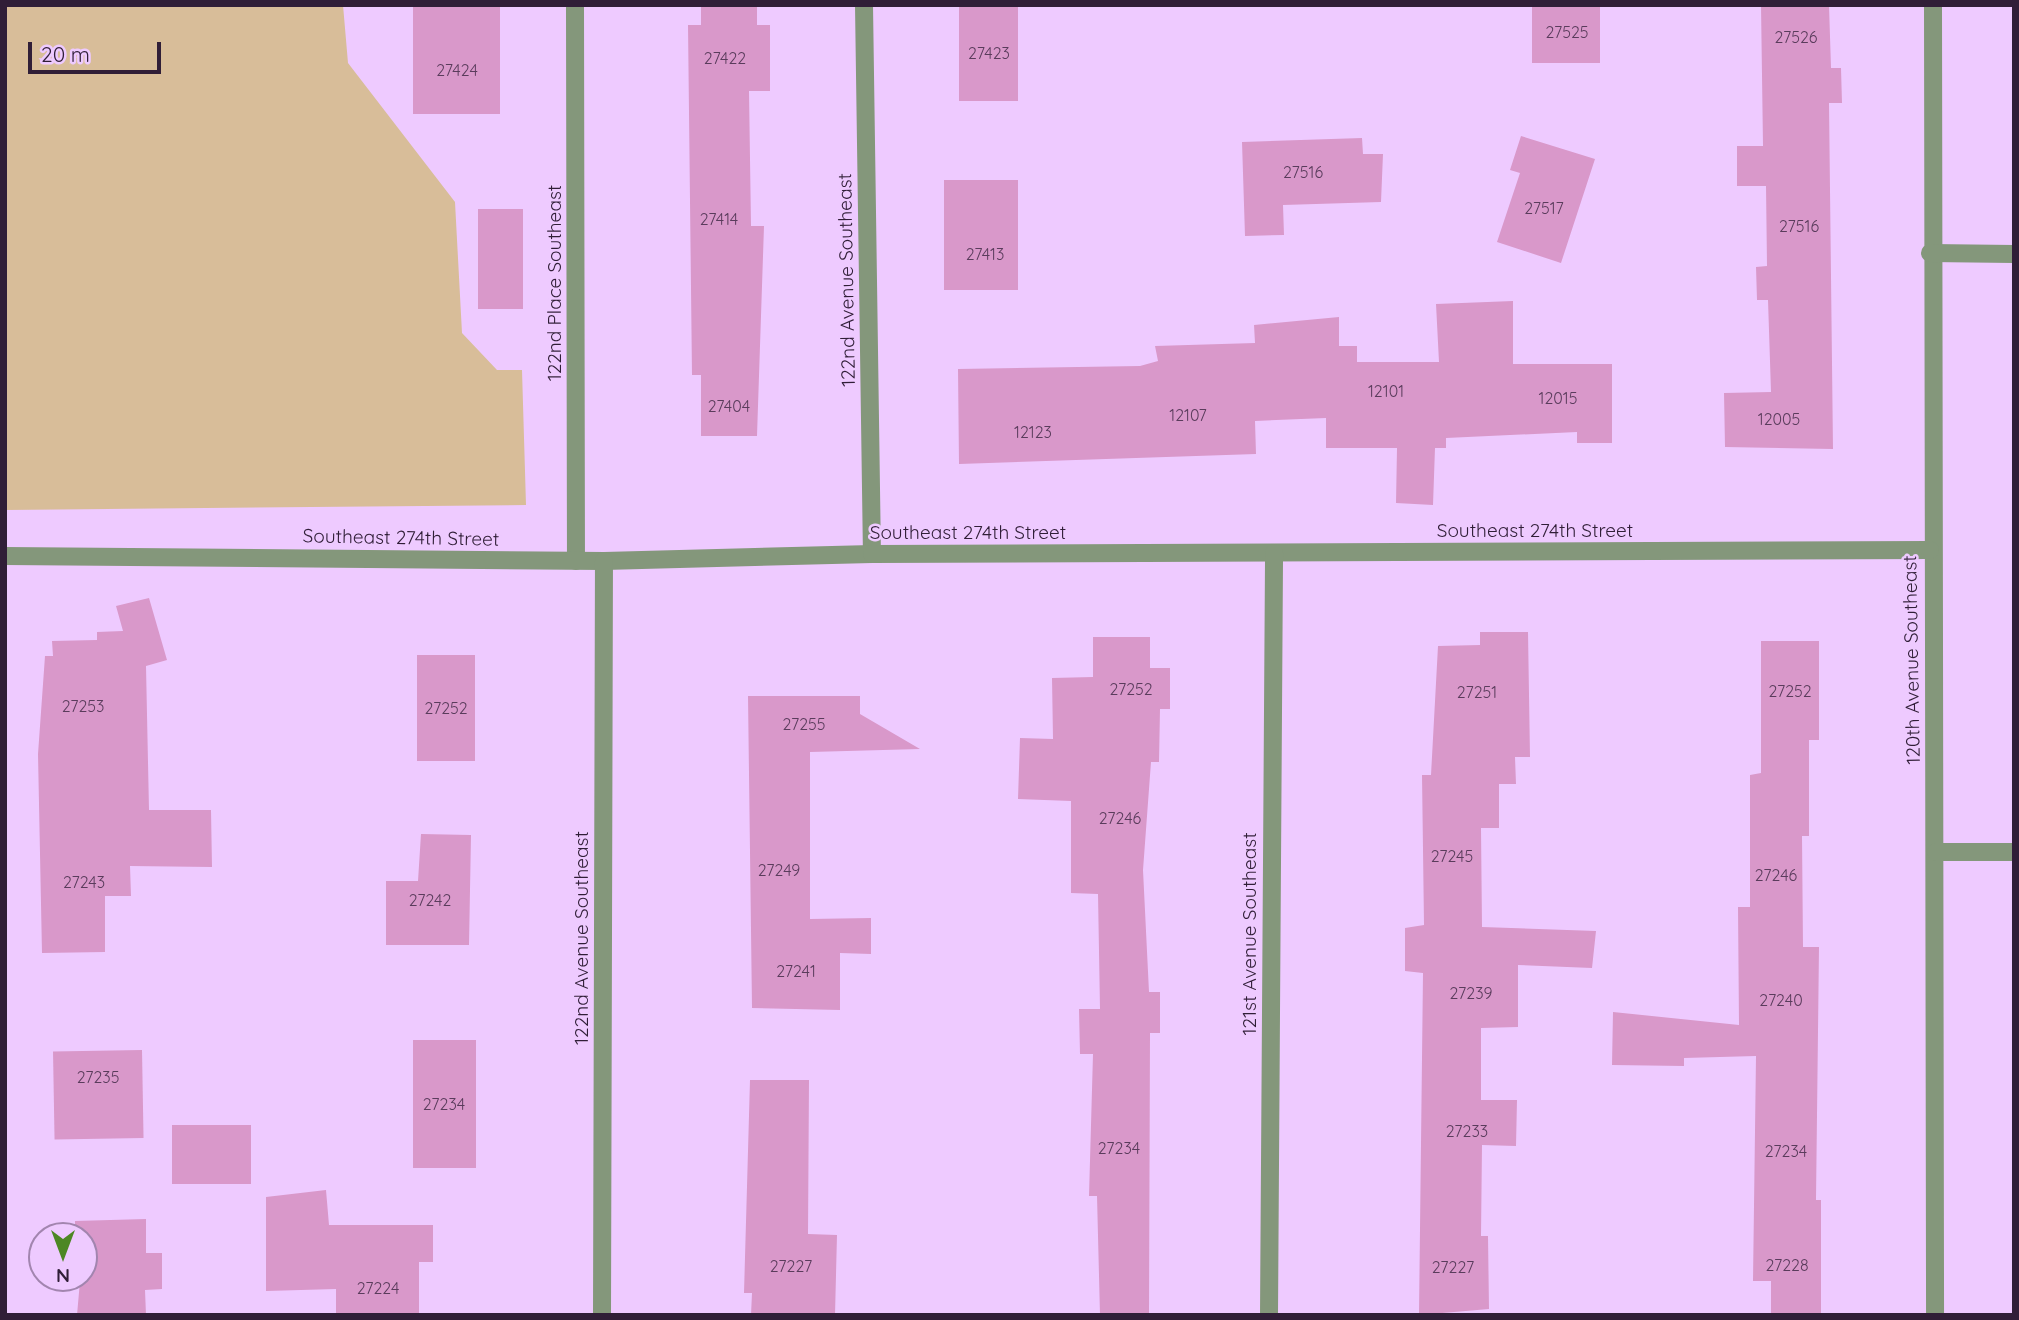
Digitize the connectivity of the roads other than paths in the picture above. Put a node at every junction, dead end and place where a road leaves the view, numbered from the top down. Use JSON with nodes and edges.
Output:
{"nodes":[{"id":1,"x":575,"y":5,"type":"edge"},
{"id":2,"x":864,"y":5,"type":"edge"},
{"id":3,"x":1933,"y":5,"type":"edge"},
{"id":4,"x":1930,"y":253,"type":"junction"},
{"id":5,"x":2014,"y":254,"type":"edge"},
{"id":6,"x":1930,"y":550,"type":"junction"},
{"id":7,"x":1273,"y":553,"type":"junction"},
{"id":8,"x":872,"y":554,"type":"junction"},
{"id":9,"x":5,"y":556,"type":"edge"},
{"id":10,"x":576,"y":561,"type":"junction"},
{"id":11,"x":604,"y":561,"type":"junction"},
{"id":12,"x":1936,"y":852,"type":"junction"},
{"id":13,"x":2014,"y":852,"type":"edge"},
{"id":14,"x":602,"y":1315,"type":"edge"},
{"id":15,"x":1269,"y":1315,"type":"edge"},
{"id":16,"x":1935,"y":1315,"type":"edge"}],
"edges":[{"from":1,"to":10,"type":"street","name":"122nd Place Southeast"},
{"from":2,"to":8,"type":"street","name":"122nd Avenue Southeast"},
{"from":3,"to":4,"type":"street","name":"120th Avenue Southeast"},
{"from":4,"to":5,"type":"street"},
{"from":4,"to":6,"type":"street","name":"120th Avenue Southeast"},
{"from":6,"to":7,"type":"street","name":"Southeast 274th Street"},
{"from":6,"to":12,"type":"street","name":"120th Avenue Southeast"},
{"from":7,"to":8,"type":"street","name":"Southeast 274th Street"},
{"from":7,"to":15,"type":"street","name":"121st Avenue Southeast"},
{"from":8,"to":11,"type":"street","name":"Southeast 274th Street"},
{"from":9,"to":10,"type":"street","name":"Southeast 274th Street"},
{"from":10,"to":11,"type":"street","name":"Southeast 274th Street"},
{"from":11,"to":14,"type":"street","name":"122nd Avenue Southeast"},
{"from":12,"to":13,"type":"street"},
{"from":12,"to":16,"type":"street","name":"120th Avenue Southeast"}]}
